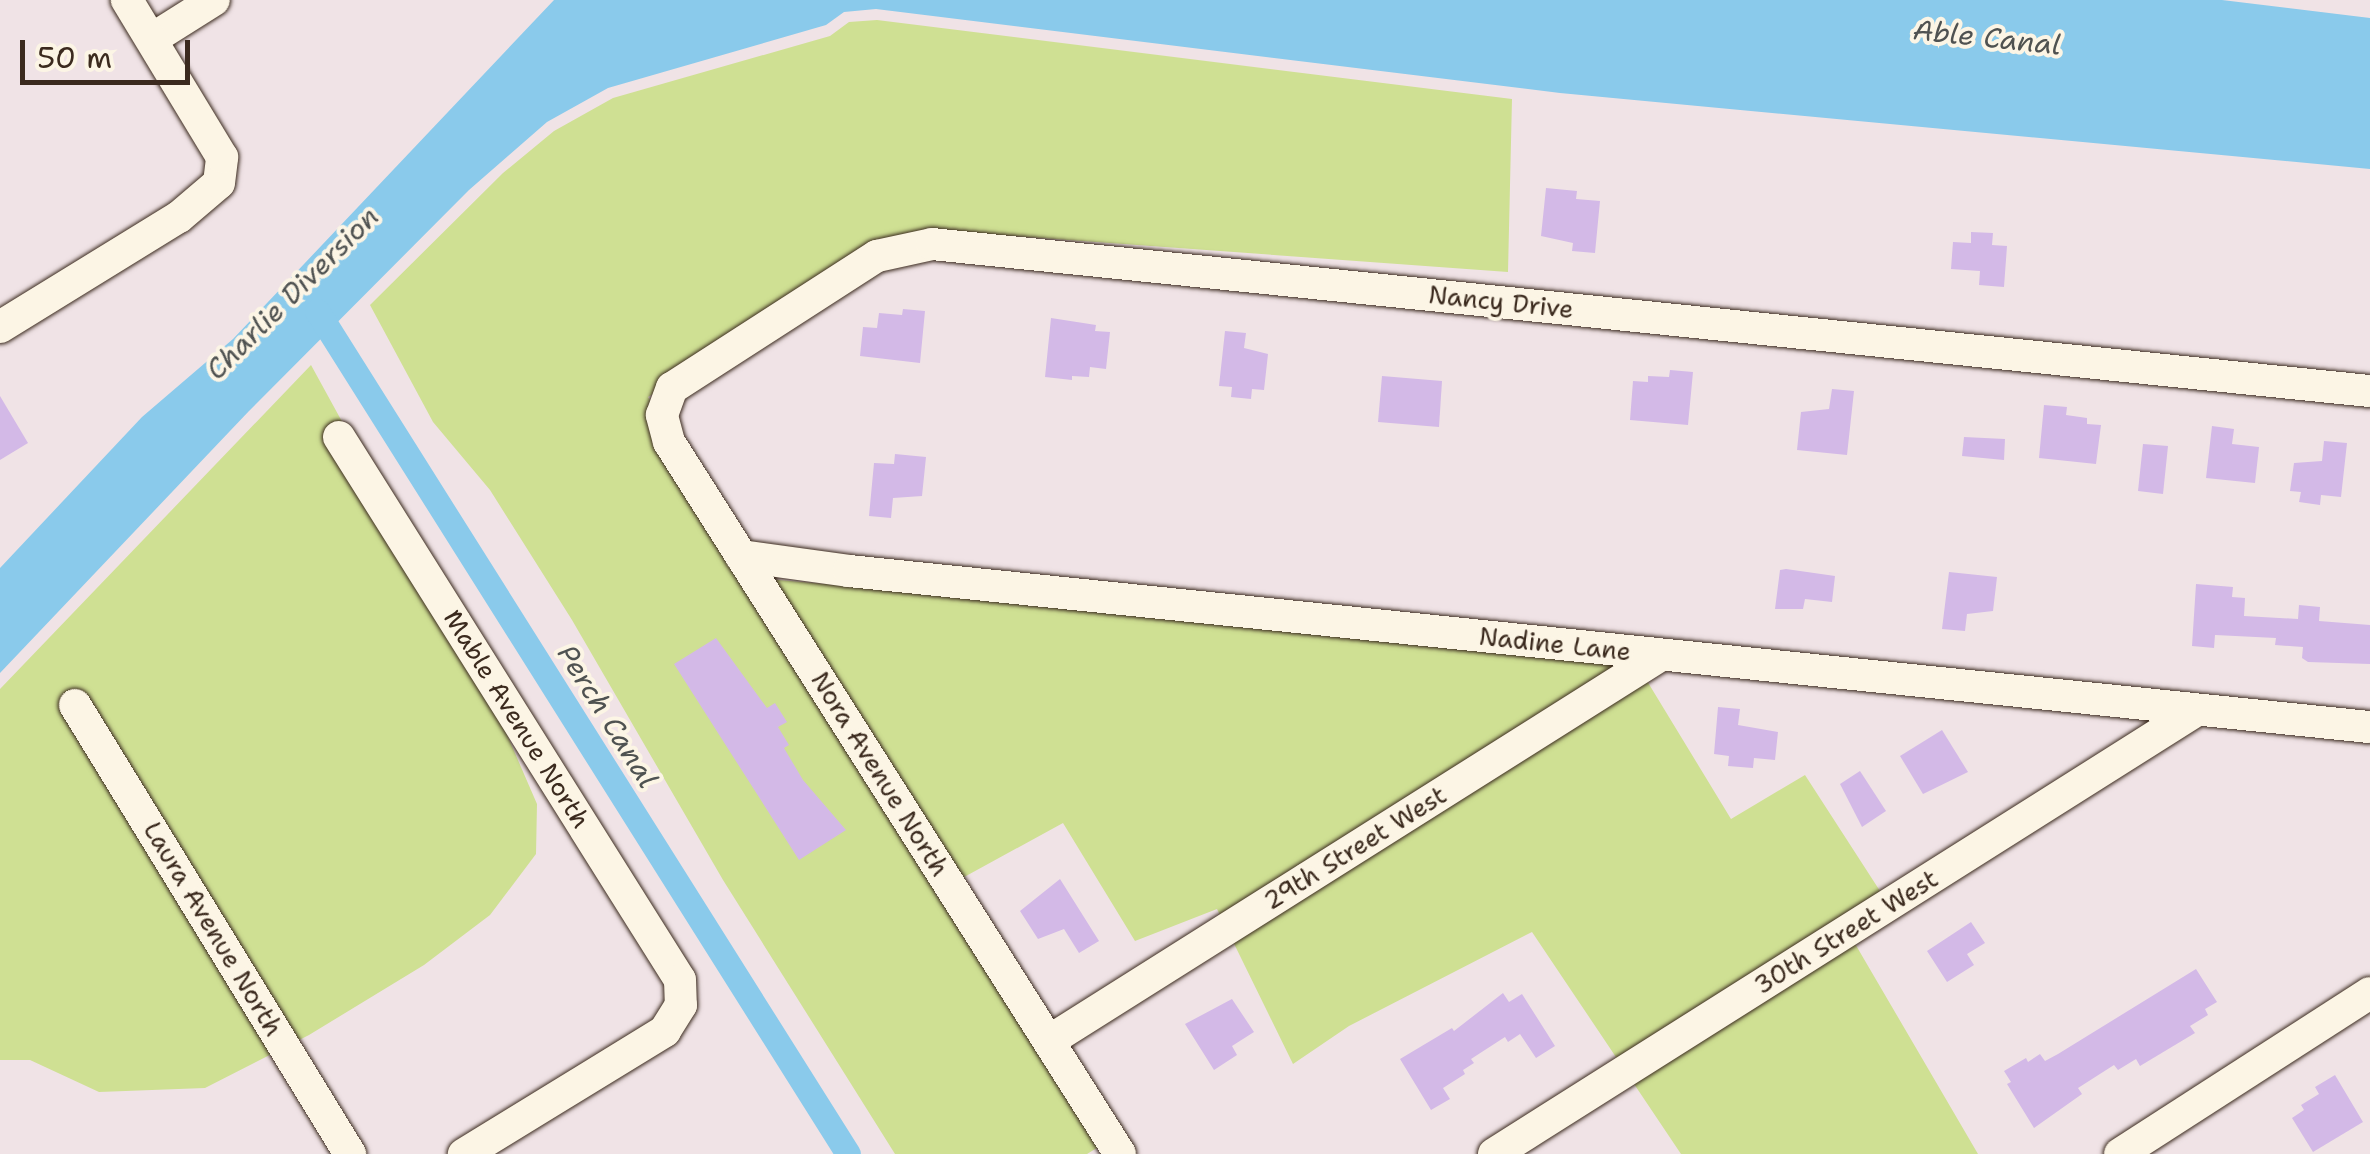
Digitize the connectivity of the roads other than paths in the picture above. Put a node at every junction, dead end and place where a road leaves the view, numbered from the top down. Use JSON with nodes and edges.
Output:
{"nodes":[{"id":1,"x":127,"y":0,"type":"edge"},
{"id":2,"x":214,"y":0,"type":"edge"},
{"id":3,"x":152,"y":39,"type":"junction"},
{"id":4,"x":0,"y":327,"type":"edge"},
{"id":5,"x":672,"y":388,"type":"joint"},
{"id":6,"x":2370,"y":391,"type":"edge"},
{"id":7,"x":339,"y":437,"type":"dead end"},
{"id":8,"x":741,"y":556,"type":"junction"},
{"id":9,"x":1661,"y":655,"type":"junction"},
{"id":10,"x":74,"y":705,"type":"dead end"},
{"id":11,"x":2198,"y":710,"type":"junction"},
{"id":12,"x":2370,"y":727,"type":"edge"},
{"id":13,"x":2370,"y":993,"type":"edge"},
{"id":14,"x":1050,"y":1041,"type":"junction"},
{"id":15,"x":350,"y":1154,"type":"edge"},
{"id":16,"x":464,"y":1154,"type":"edge"},
{"id":17,"x":1120,"y":1154,"type":"edge"},
{"id":18,"x":1494,"y":1154,"type":"edge"},
{"id":19,"x":2120,"y":1154,"type":"edge"}],
"edges":[{"from":1,"to":3,"type":"street"},
{"from":2,"to":3,"type":"street"},
{"from":3,"to":4,"type":"street"},
{"from":5,"to":6,"type":"street","name":"Nancy Drive"},
{"from":5,"to":8,"type":"street","name":"Nora Avenue North"},
{"from":7,"to":16,"type":"street","name":"Mable Avenue North"},
{"from":8,"to":9,"type":"street","name":"Nadine Lane"},
{"from":8,"to":14,"type":"street","name":"Nora Avenue North"},
{"from":9,"to":11,"type":"street","name":"Nadine Lane"},
{"from":9,"to":14,"type":"street","name":"29th Street West"},
{"from":10,"to":15,"type":"street","name":"Laura Avenue North"},
{"from":11,"to":12,"type":"street","name":"Nadine Lane"},
{"from":11,"to":18,"type":"street","name":"30th Street West"},
{"from":13,"to":19,"type":"street"},
{"from":14,"to":17,"type":"street","name":"Nora Avenue North"}]}
